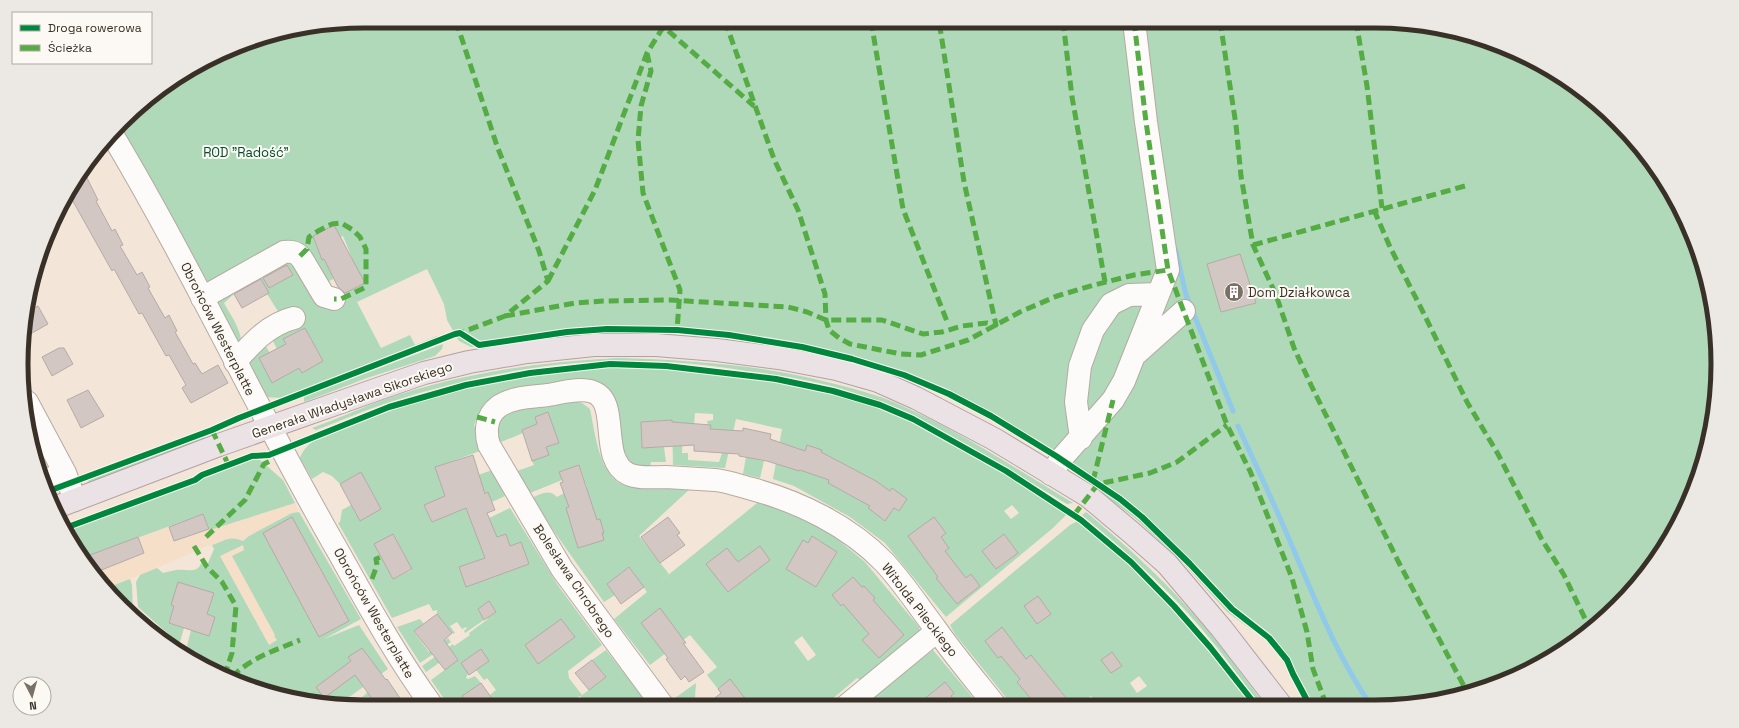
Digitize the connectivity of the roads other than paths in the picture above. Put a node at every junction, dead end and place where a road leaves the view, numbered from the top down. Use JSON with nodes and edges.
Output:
{"nodes":[{"id":1,"x":1135,"y":28,"type":"edge"},
{"id":2,"x":114,"y":138,"type":"edge"},
{"id":3,"x":330,"y":291,"type":"dead end"},
{"id":4,"x":1158,"y":294,"type":"junction"},
{"id":5,"x":202,"y":298,"type":"junction"},
{"id":6,"x":1184,"y":311,"type":"dead end"},
{"id":7,"x":294,"y":318,"type":"dead end"},
{"id":8,"x":1133,"y":358,"type":"junction"},
{"id":9,"x":235,"y":362,"type":"junction"},
{"id":10,"x":498,"y":407,"type":"joint"},
{"id":11,"x":31,"y":410,"type":"edge"},
{"id":12,"x":270,"y":428,"type":"junction"},
{"id":13,"x":1081,"y":438,"type":"junction"},
{"id":14,"x":65,"y":472,"type":"junction"},
{"id":15,"x":1051,"y":474,"type":"junction"},
{"id":16,"x":49,"y":479,"type":"edge"},
{"id":17,"x":75,"y":500,"type":"junction"},
{"id":18,"x":60,"y":506,"type":"edge"},
{"id":19,"x":937,"y":631,"type":"junction"},
{"id":20,"x":428,"y":700,"type":"edge"},
{"id":21,"x":659,"y":700,"type":"edge"},
{"id":22,"x":853,"y":700,"type":"edge"},
{"id":23,"x":991,"y":700,"type":"edge"},
{"id":24,"x":1277,"y":700,"type":"edge"}],
"edges":[{"from":1,"to":4,"type":"street"},
{"from":2,"to":5,"type":"street","name":"Obrońców Westerplatte"},
{"from":3,"to":5,"type":"street"},
{"from":4,"to":8,"type":"street"},
{"from":4,"to":13,"type":"street"},
{"from":5,"to":9,"type":"street","name":"Obrońców Westerplatte"},
{"from":6,"to":8,"type":"street"},
{"from":7,"to":9,"type":"street"},
{"from":8,"to":13,"type":"street"},
{"from":9,"to":12,"type":"street","name":"Obrońców Westerplatte"},
{"from":10,"to":19,"type":"street","name":"Witolda Pileckiego"},
{"from":10,"to":21,"type":"street","name":"Bolesława Chrobrego"},
{"from":11,"to":14,"type":"street"},
{"from":12,"to":15,"type":"main road","name":"Generała Władysława Sikorskiego"},
{"from":12,"to":17,"type":"main road","name":"Generała Władysława Sikorskiego"},
{"from":12,"to":20,"type":"street","name":"Obrońców Westerplatte"},
{"from":13,"to":15,"type":"street"},
{"from":14,"to":16,"type":"street"},
{"from":14,"to":17,"type":"street"},
{"from":15,"to":24,"type":"main road","name":"Generała Władysława Sikorskiego"},
{"from":17,"to":18,"type":"main road","name":"Generała Władysława Sikorskiego"},
{"from":19,"to":22,"type":"street"},
{"from":19,"to":23,"type":"street","name":"Witolda Pileckiego"}]}
